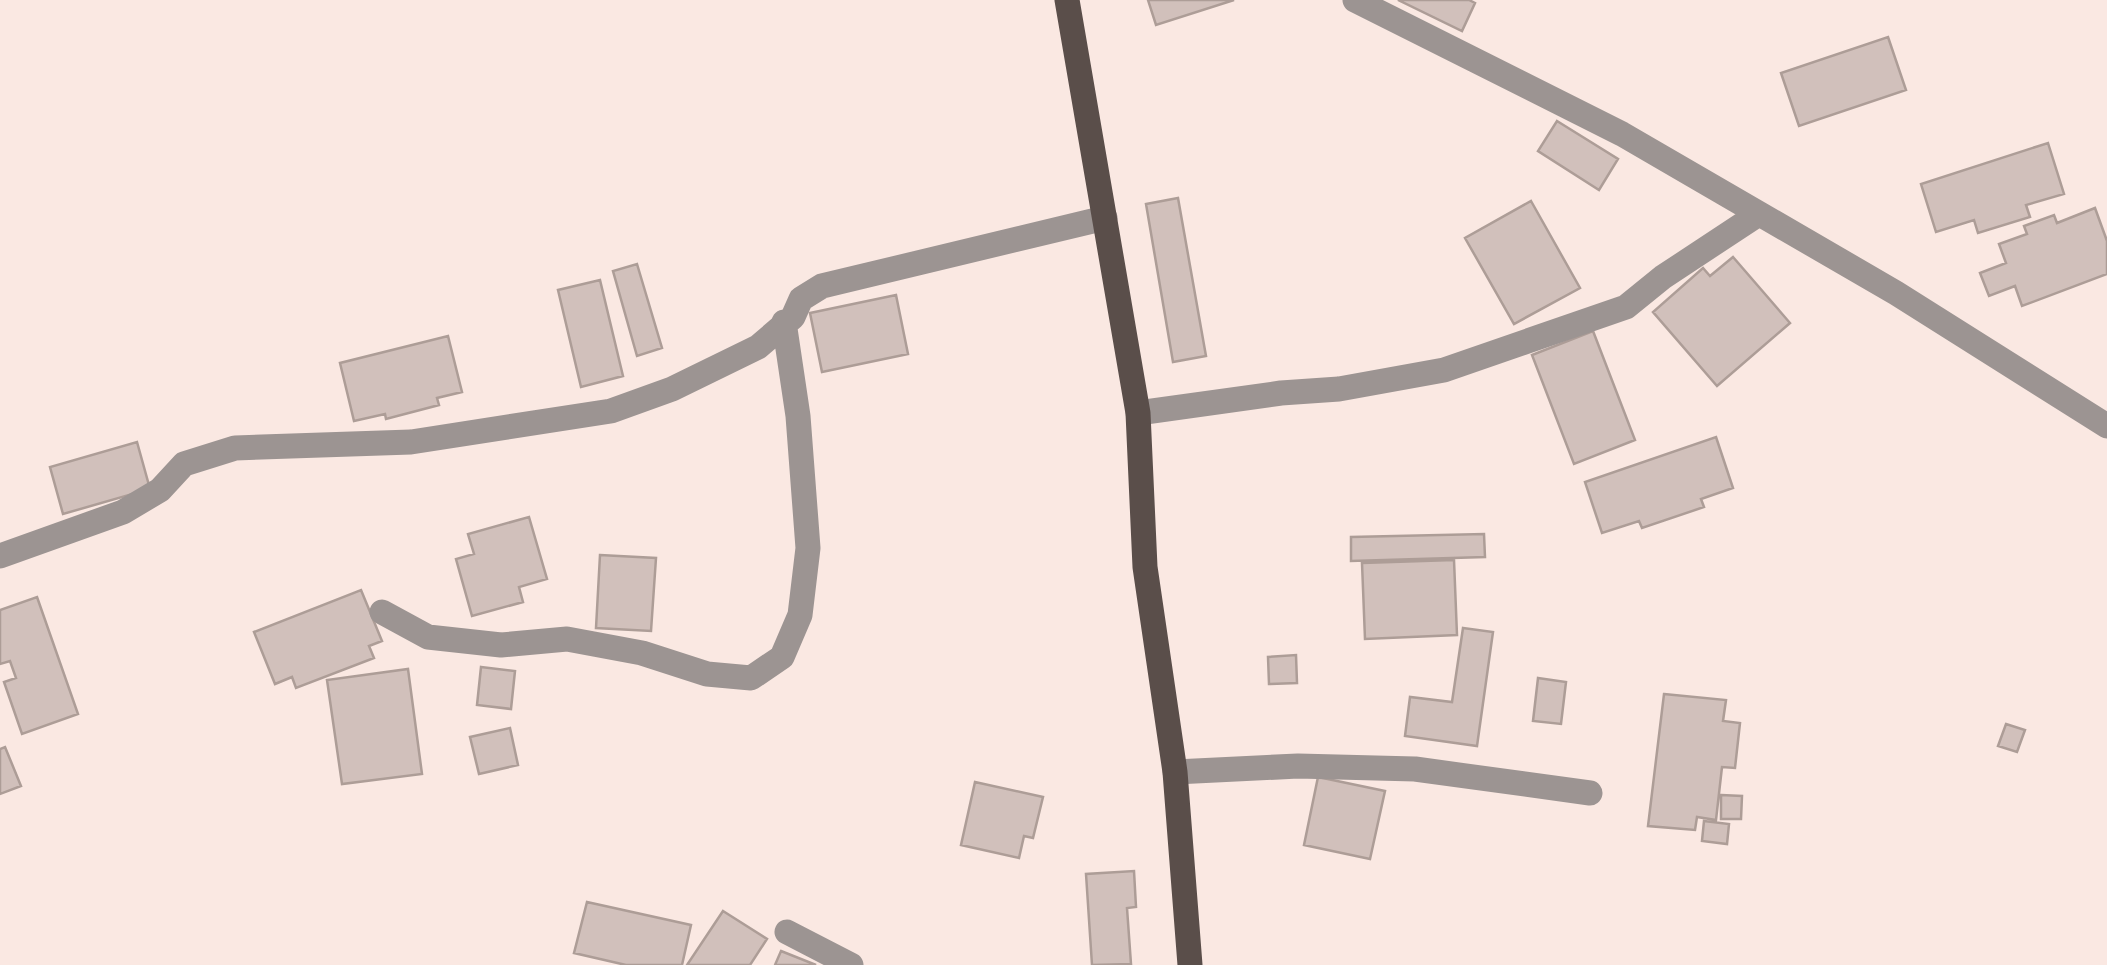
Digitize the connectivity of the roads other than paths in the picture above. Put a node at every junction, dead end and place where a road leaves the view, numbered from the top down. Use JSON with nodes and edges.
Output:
{"nodes":[{"id":1,"x":1067,"y":0,"type":"edge"},
{"id":2,"x":1355,"y":0,"type":"edge"},
{"id":3,"x":1757,"y":216,"type":"junction"},
{"id":4,"x":1105,"y":218,"type":"junction"},
{"id":5,"x":784,"y":322,"type":"junction"},
{"id":6,"x":1138,"y":413,"type":"junction"},
{"id":7,"x":2107,"y":426,"type":"edge"},
{"id":8,"x":0,"y":556,"type":"edge"},
{"id":9,"x":382,"y":612,"type":"dead end"},
{"id":10,"x":1175,"y":772,"type":"junction"},
{"id":11,"x":1590,"y":793,"type":"dead end"},
{"id":12,"x":786,"y":932,"type":"dead end"},
{"id":13,"x":851,"y":965,"type":"edge"},
{"id":14,"x":1190,"y":965,"type":"edge"}],
"edges":[{"from":1,"to":4,"type":"main road"},
{"from":2,"to":3,"type":"street"},
{"from":3,"to":6,"type":"street"},
{"from":3,"to":7,"type":"street"},
{"from":4,"to":5,"type":"street"},
{"from":4,"to":6,"type":"main road"},
{"from":5,"to":8,"type":"street"},
{"from":5,"to":9,"type":"street"},
{"from":6,"to":10,"type":"main road"},
{"from":10,"to":11,"type":"street"},
{"from":10,"to":14,"type":"main road"},
{"from":12,"to":13,"type":"street"}]}
